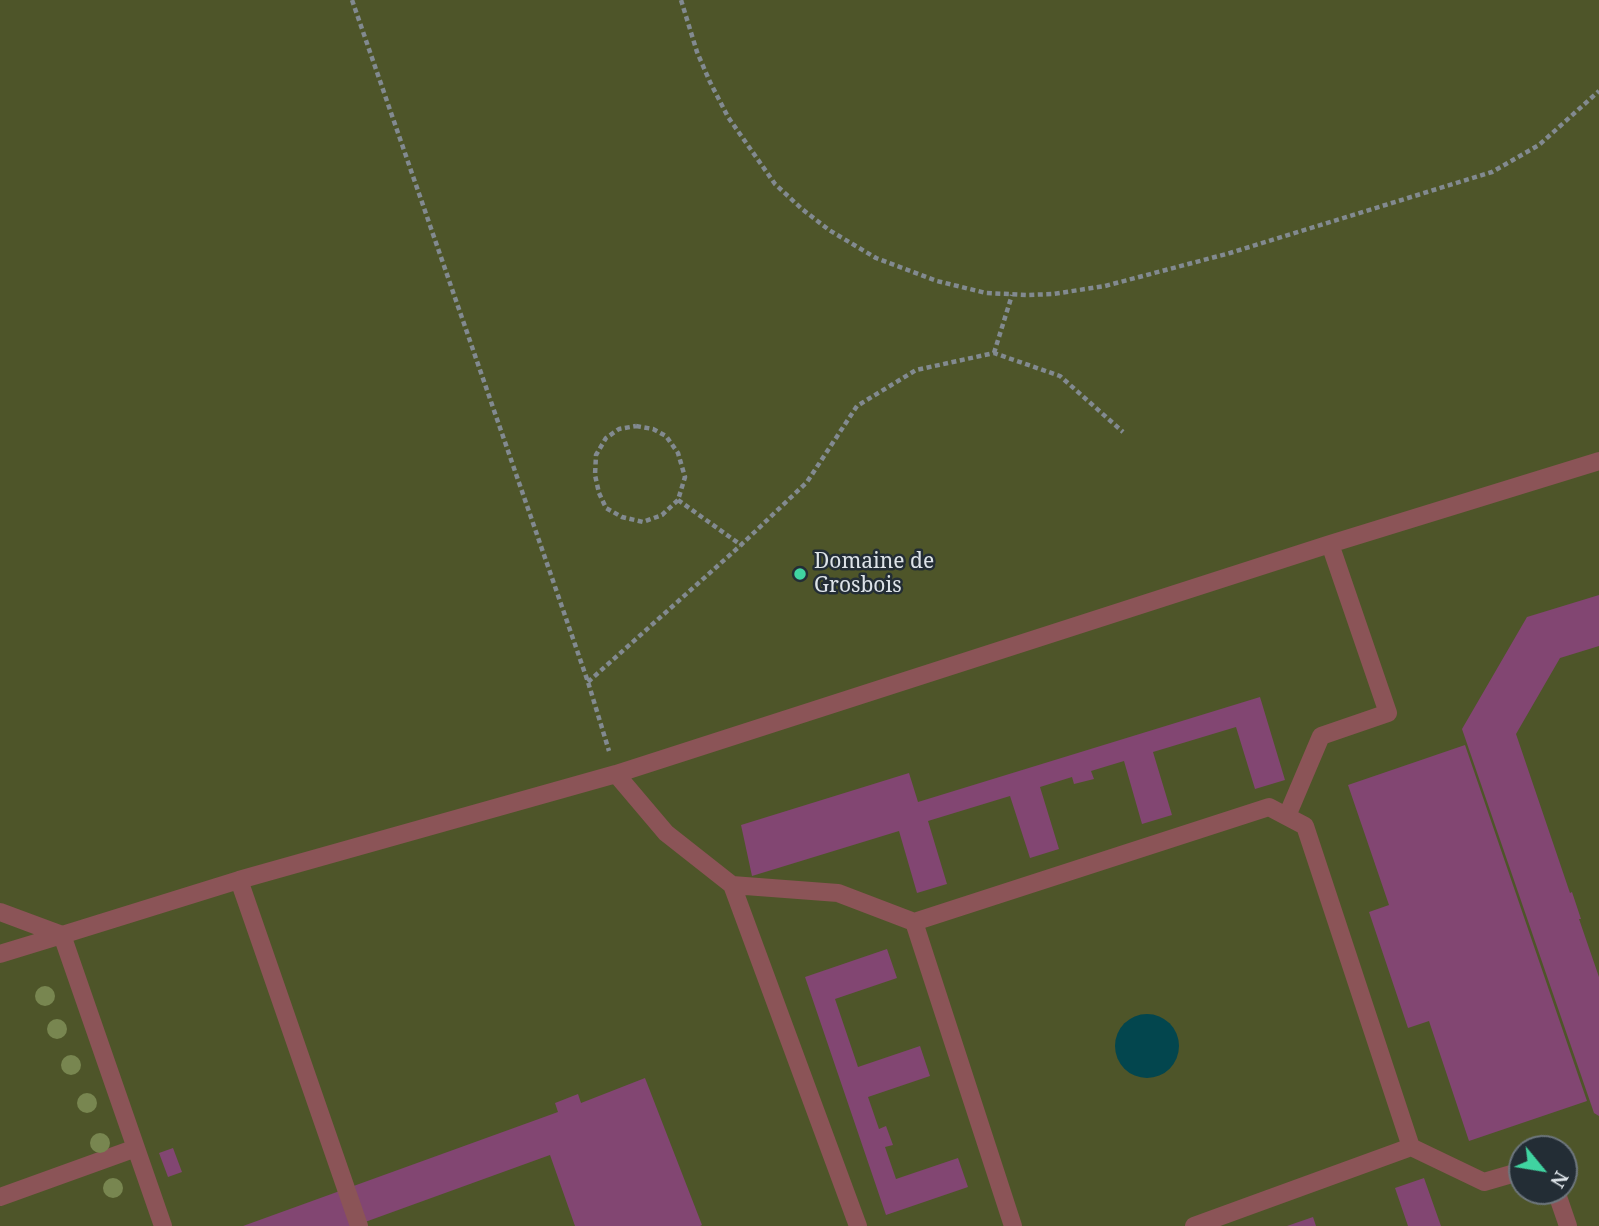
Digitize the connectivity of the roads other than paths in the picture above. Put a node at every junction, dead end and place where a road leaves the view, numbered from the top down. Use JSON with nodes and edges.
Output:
{"nodes":[{"id":1,"x":1599,"y":461,"type":"edge"},
{"id":2,"x":1330,"y":544,"type":"junction"},
{"id":3,"x":616,"y":774,"type":"junction"},
{"id":4,"x":1287,"y":816,"type":"junction"},
{"id":5,"x":239,"y":880,"type":"junction"},
{"id":6,"x":732,"y":885,"type":"junction"},
{"id":7,"x":0,"y":912,"type":"edge"},
{"id":8,"x":914,"y":922,"type":"junction"},
{"id":9,"x":62,"y":934,"type":"junction"},
{"id":10,"x":0,"y":954,"type":"edge"},
{"id":11,"x":1411,"y":1147,"type":"junction"},
{"id":12,"x":136,"y":1148,"type":"junction"},
{"id":13,"x":1508,"y":1175,"type":"edge"},
{"id":14,"x":0,"y":1197,"type":"edge"},
{"id":15,"x":1561,"y":1205,"type":"edge"},
{"id":16,"x":163,"y":1226,"type":"edge"},
{"id":17,"x":359,"y":1226,"type":"edge"},
{"id":18,"x":858,"y":1226,"type":"edge"},
{"id":19,"x":1013,"y":1226,"type":"edge"},
{"id":20,"x":1194,"y":1226,"type":"edge"},
{"id":21,"x":1568,"y":1226,"type":"edge"}],
"edges":[{"from":1,"to":2,"type":"lane"},
{"from":2,"to":3,"type":"lane"},
{"from":2,"to":4,"type":"lane"},
{"from":3,"to":5,"type":"lane"},
{"from":3,"to":6,"type":"lane"},
{"from":4,"to":8,"type":"lane"},
{"from":4,"to":11,"type":"lane"},
{"from":5,"to":9,"type":"lane"},
{"from":5,"to":17,"type":"lane"},
{"from":6,"to":8,"type":"lane"},
{"from":6,"to":18,"type":"lane"},
{"from":7,"to":9,"type":"lane"},
{"from":8,"to":19,"type":"lane"},
{"from":9,"to":10,"type":"lane"},
{"from":9,"to":12,"type":"lane"},
{"from":11,"to":13,"type":"lane"},
{"from":11,"to":20,"type":"lane"},
{"from":12,"to":14,"type":"lane"},
{"from":12,"to":16,"type":"lane"},
{"from":15,"to":21,"type":"lane"}]}
